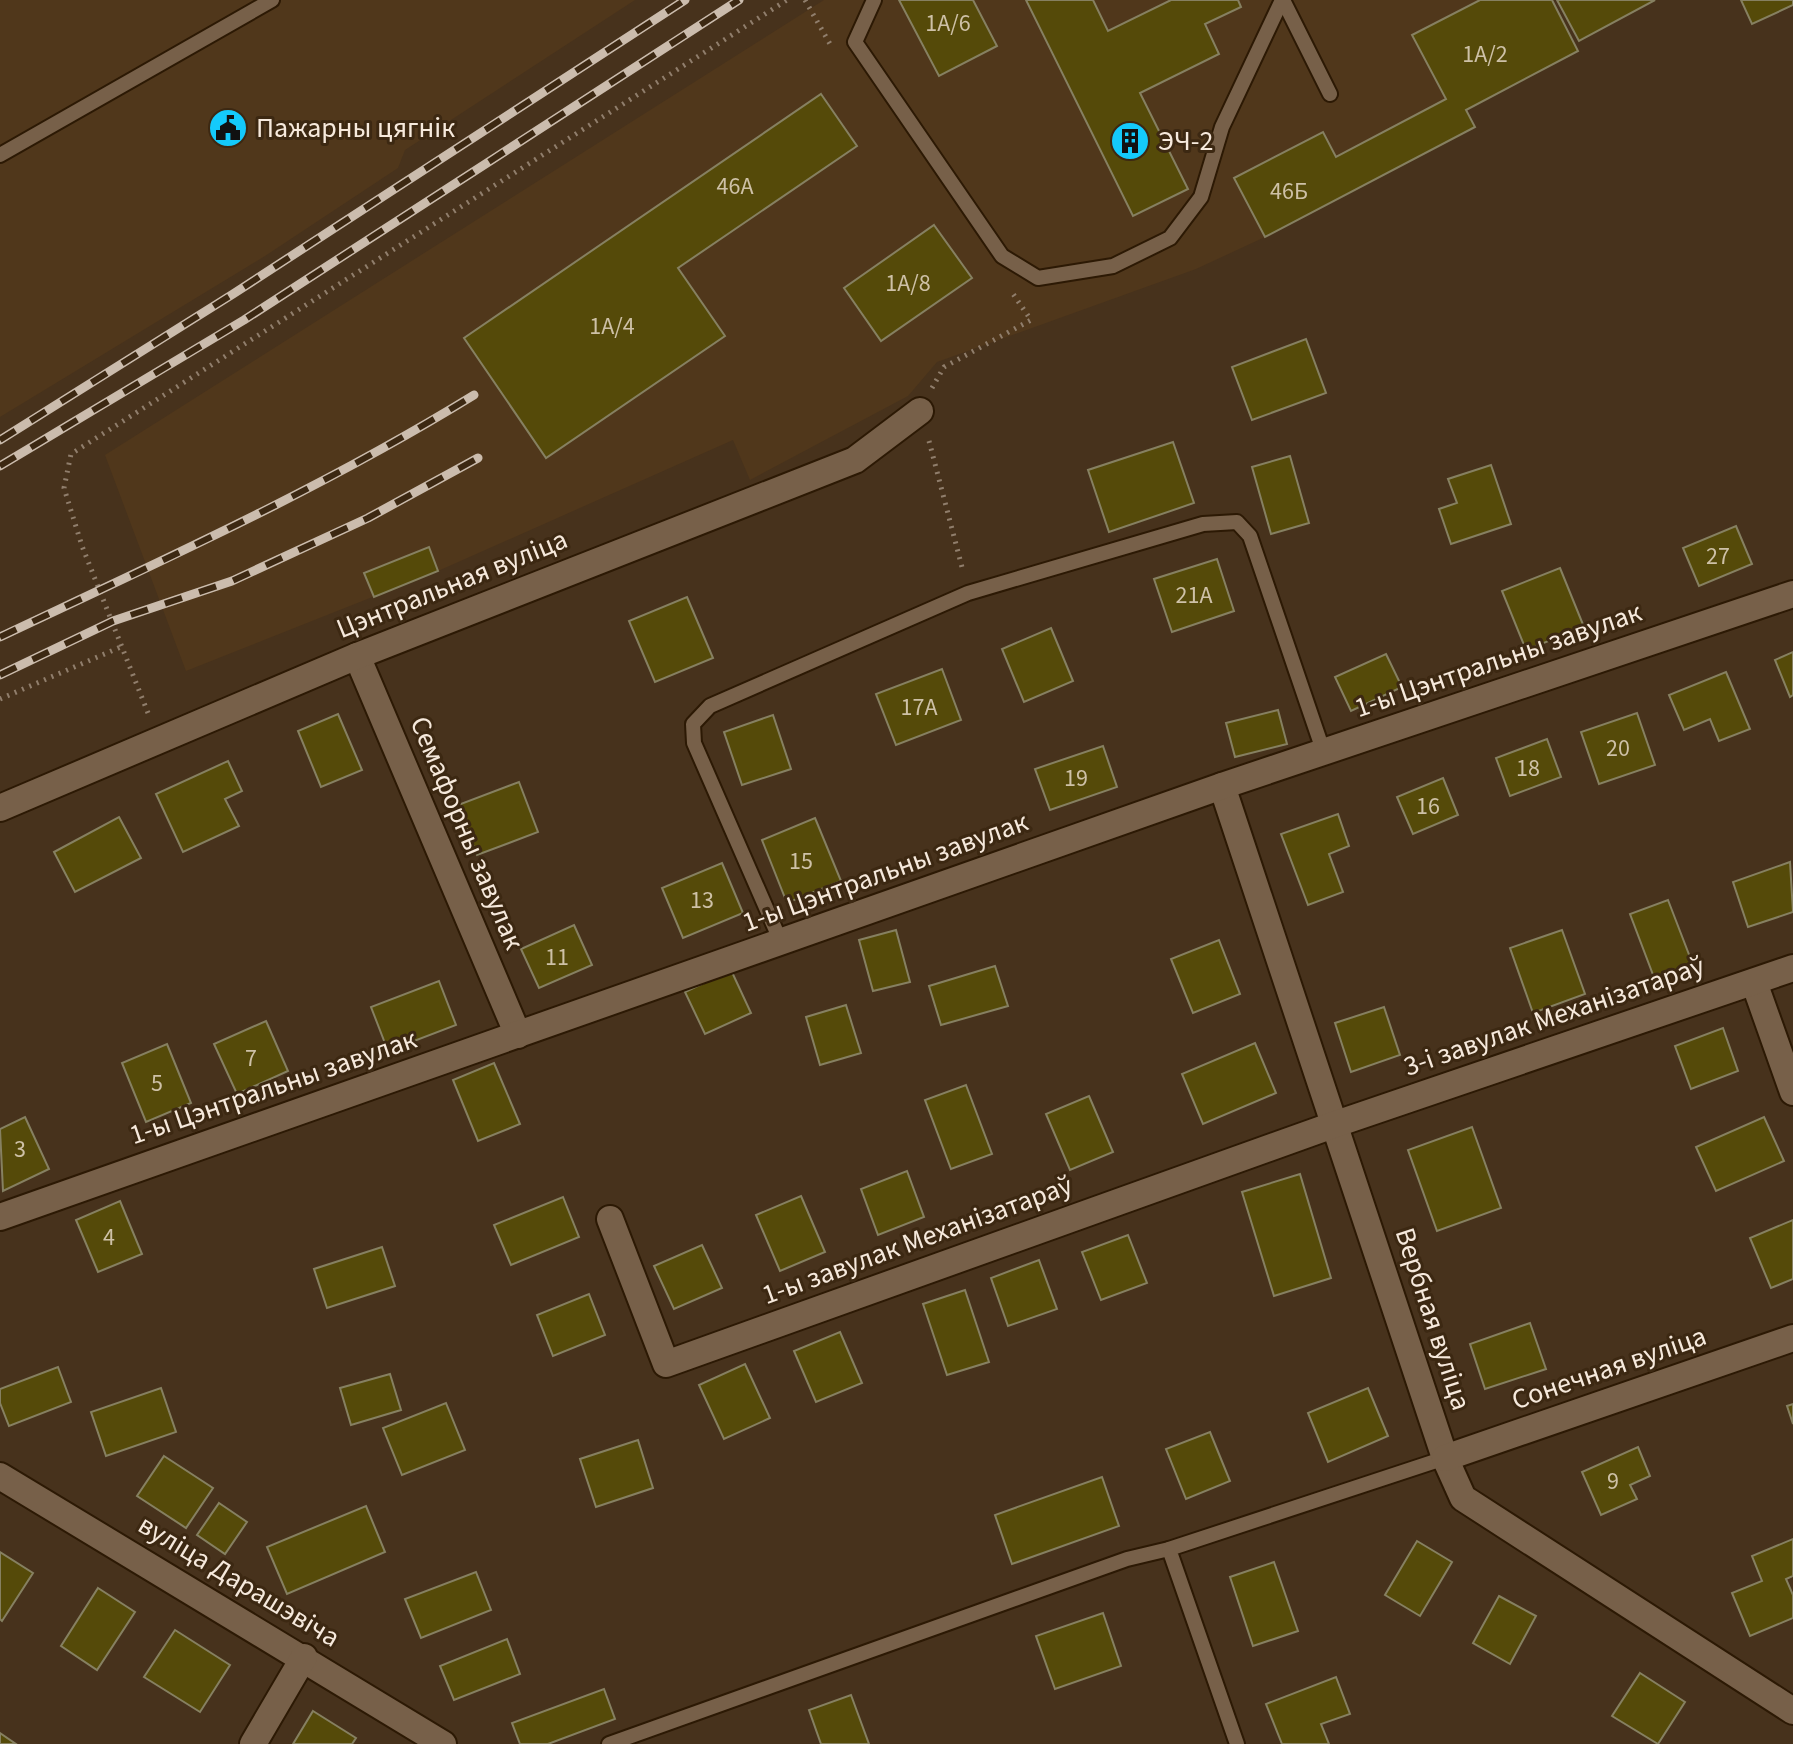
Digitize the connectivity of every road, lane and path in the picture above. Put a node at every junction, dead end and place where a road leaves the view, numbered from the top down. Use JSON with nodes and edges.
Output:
{"nodes":[{"id":1,"x":272,"y":0,"type":"edge"},
{"id":2,"x":787,"y":0,"type":"edge"},
{"id":3,"x":874,"y":0,"type":"edge"},
{"id":4,"x":1283,"y":0,"type":"edge"},
{"id":5,"x":1330,"y":94,"type":"dead end"},
{"id":6,"x":0,"y":155,"type":"edge"},
{"id":7,"x":1008,"y":286,"type":"dead end"},
{"id":8,"x":920,"y":411,"type":"junction"},
{"id":9,"x":968,"y":593,"type":"junction"},
{"id":10,"x":1793,"y":594,"type":"edge"},
{"id":11,"x":123,"y":646,"type":"junction"},
{"id":12,"x":357,"y":656,"type":"junction"},
{"id":13,"x":0,"y":699,"type":"edge"},
{"id":14,"x":158,"y":740,"type":"junction"},
{"id":15,"x":1324,"y":753,"type":"junction"},
{"id":16,"x":1222,"y":786,"type":"junction"},
{"id":17,"x":0,"y":808,"type":"edge"},
{"id":18,"x":781,"y":942,"type":"junction"},
{"id":19,"x":1793,"y":968,"type":"edge"},
{"id":20,"x":1754,"y":982,"type":"junction"},
{"id":21,"x":518,"y":1035,"type":"junction"},
{"id":22,"x":1793,"y":1092,"type":"edge"},
{"id":23,"x":1336,"y":1124,"type":"junction"},
{"id":24,"x":0,"y":1217,"type":"edge"},
{"id":25,"x":610,"y":1219,"type":"dead end"},
{"id":26,"x":1793,"y":1338,"type":"edge"},
{"id":27,"x":1445,"y":1458,"type":"junction"},
{"id":28,"x":0,"y":1476,"type":"edge"},
{"id":29,"x":1169,"y":1549,"type":"junction"},
{"id":30,"x":304,"y":1657,"type":"junction"},
{"id":31,"x":1793,"y":1711,"type":"edge"},
{"id":32,"x":253,"y":1744,"type":"edge"},
{"id":33,"x":443,"y":1744,"type":"edge"},
{"id":34,"x":609,"y":1744,"type":"edge"},
{"id":35,"x":1237,"y":1744,"type":"edge"}],
"edges":[{"from":1,"to":6,"type":"lane"},
{"from":2,"to":11,"type":"path"},
{"from":3,"to":4,"type":"lane"},
{"from":4,"to":5,"type":"lane"},
{"from":7,"to":8,"type":"path"},
{"from":8,"to":9,"type":"path"},
{"from":8,"to":12,"type":"street","name":"Цэнтральная вуліца"},
{"from":9,"to":15,"type":"lane"},
{"from":9,"to":18,"type":"lane"},
{"from":10,"to":15,"type":"street","name":"1-ы Цэнтральны завулак"},
{"from":11,"to":13,"type":"path"},
{"from":11,"to":14,"type":"path"},
{"from":12,"to":14,"type":"street","name":"Цэнтральная вуліца"},
{"from":12,"to":21,"type":"street","name":"Семафорны завулак"},
{"from":14,"to":17,"type":"street","name":"Цэнтральная вуліца"},
{"from":15,"to":16,"type":"street","name":"1-ы Цэнтральны завулак"},
{"from":16,"to":18,"type":"street","name":"1-ы Цэнтральны завулак"},
{"from":16,"to":23,"type":"street","name":"Вербная вуліца"},
{"from":18,"to":21,"type":"street","name":"1-ы Цэнтральны завулак"},
{"from":19,"to":20,"type":"street","name":"3-і завулак Механізатараў"},
{"from":20,"to":22,"type":"street"},
{"from":20,"to":23,"type":"street","name":"3-і завулак Механізатараў"},
{"from":21,"to":24,"type":"street","name":"1-ы Цэнтральны завулак"},
{"from":23,"to":25,"type":"street","name":"1-ы завулак Механізатараў"},
{"from":23,"to":27,"type":"street","name":"Вербная вуліца"},
{"from":26,"to":27,"type":"street","name":"Сонечная вуліца"},
{"from":27,"to":29,"type":"lane"},
{"from":27,"to":31,"type":"street","name":"Вербная вуліца"},
{"from":28,"to":30,"type":"street","name":"вуліца Дарашэвіча"},
{"from":29,"to":34,"type":"lane"},
{"from":29,"to":35,"type":"lane"},
{"from":30,"to":32,"type":"street"},
{"from":30,"to":33,"type":"street","name":"вуліца Дарашэвіча"}]}
